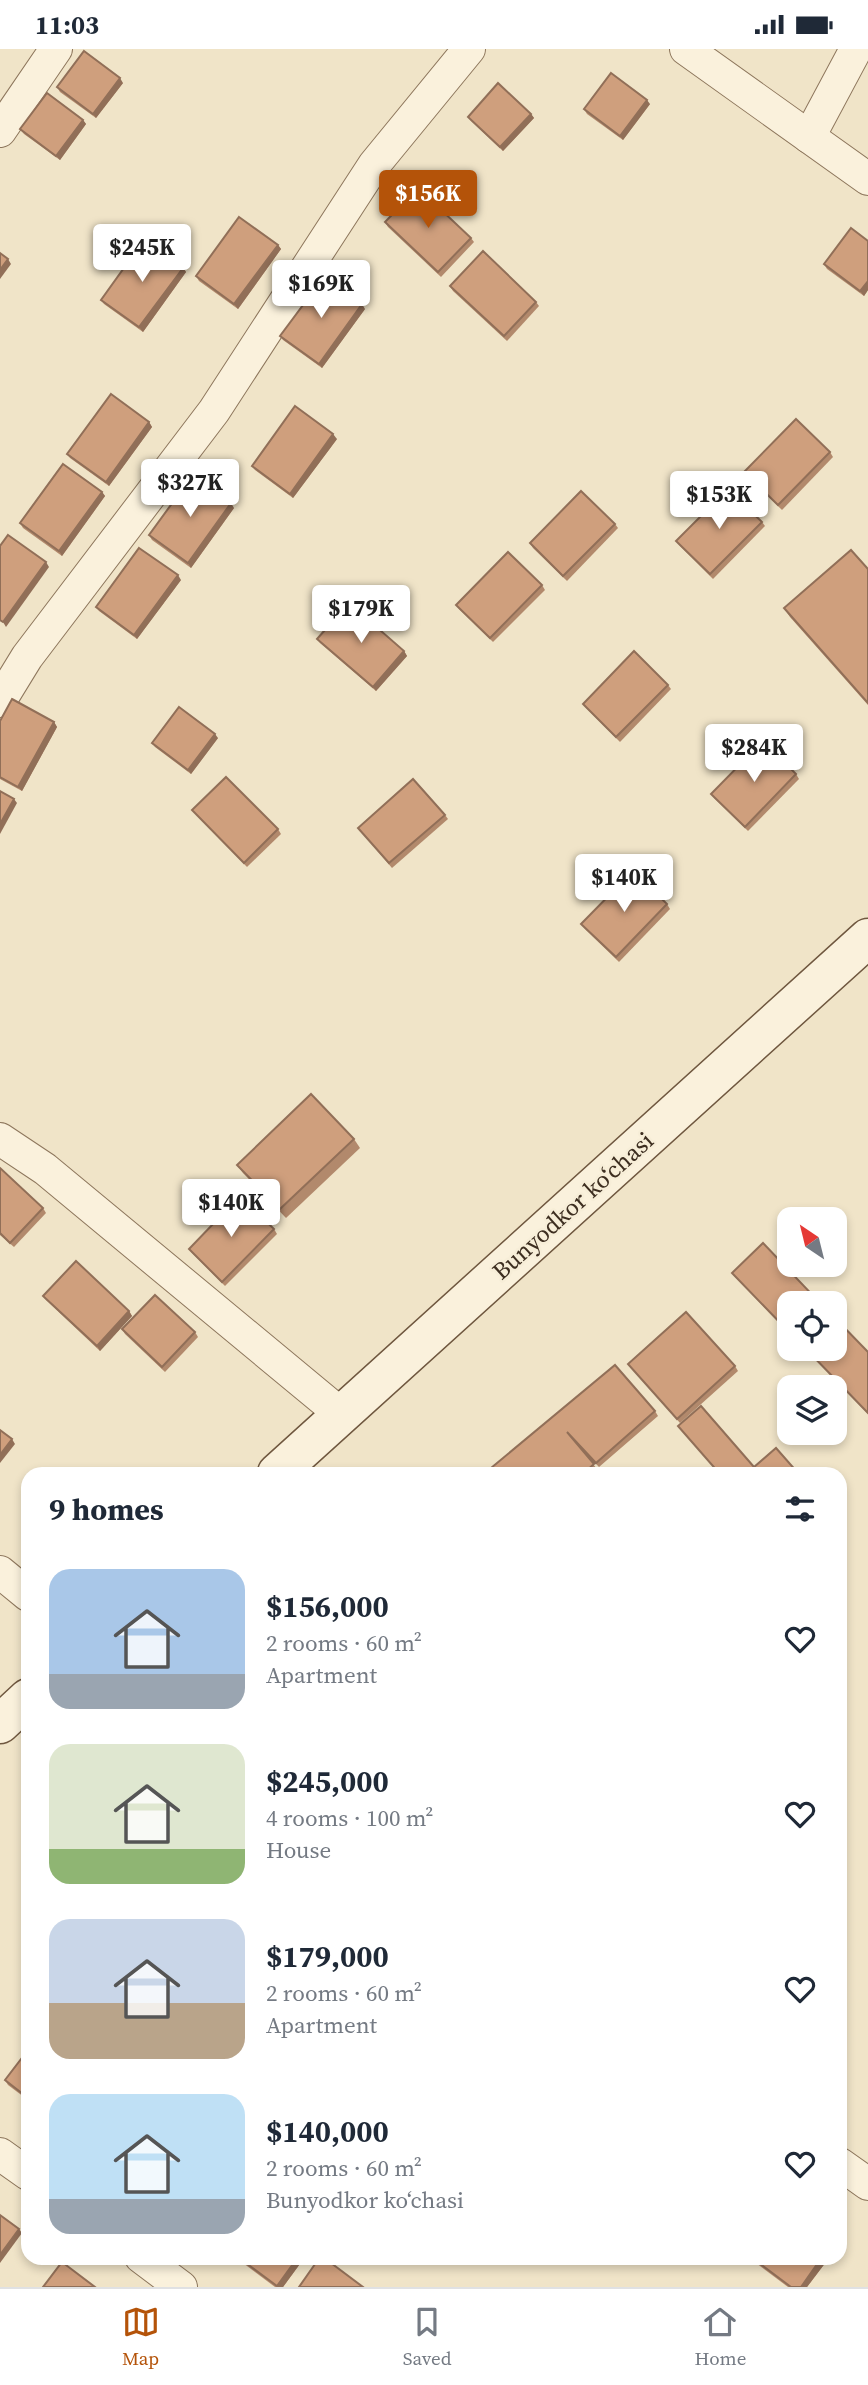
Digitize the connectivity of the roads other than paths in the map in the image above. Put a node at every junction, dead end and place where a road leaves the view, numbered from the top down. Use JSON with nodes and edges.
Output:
{"nodes":[{"id":1,"x":56,"y":49,"type":"edge"},
{"id":2,"x":469,"y":49,"type":"edge"},
{"id":3,"x":686,"y":49,"type":"edge"},
{"id":4,"x":856,"y":49,"type":"edge"},
{"id":5,"x":0,"y":131,"type":"edge"},
{"id":6,"x":809,"y":138,"type":"junction"},
{"id":7,"x":868,"y":179,"type":"edge"},
{"id":8,"x":0,"y":701,"type":"edge"},
{"id":9,"x":868,"y":938,"type":"edge"},
{"id":10,"x":0,"y":1139,"type":"edge"},
{"id":11,"x":342,"y":1415,"type":"junction"},
{"id":12,"x":284,"y":1467,"type":"edge"},
{"id":13,"x":0,"y":1572,"type":"edge"},
{"id":14,"x":21,"y":1589,"type":"edge"},
{"id":15,"x":21,"y":1704,"type":"edge"},
{"id":16,"x":0,"y":1724,"type":"edge"},
{"id":17,"x":0,"y":2154,"type":"edge"},
{"id":18,"x":21,"y":2169,"type":"edge"},
{"id":19,"x":847,"y":2169,"type":"edge"},
{"id":20,"x":868,"y":2184,"type":"edge"},
{"id":21,"x":152,"y":2265,"type":"edge"},
{"id":22,"x":181,"y":2287,"type":"edge"}],
"edges":[{"from":1,"to":5,"type":"street"},
{"from":2,"to":8,"type":"street"},
{"from":3,"to":6,"type":"street"},
{"from":4,"to":6,"type":"street"},
{"from":6,"to":7,"type":"street"},
{"from":9,"to":11,"type":"main road","name":"Bunyodkor koʻchasi"},
{"from":10,"to":11,"type":"street"},
{"from":11,"to":12,"type":"main road","name":"Bunyodkor koʻchasi"},
{"from":13,"to":14,"type":"street"},
{"from":15,"to":16,"type":"main road"},
{"from":17,"to":18,"type":"street"},
{"from":19,"to":20,"type":"street"},
{"from":21,"to":22,"type":"street"}]}
